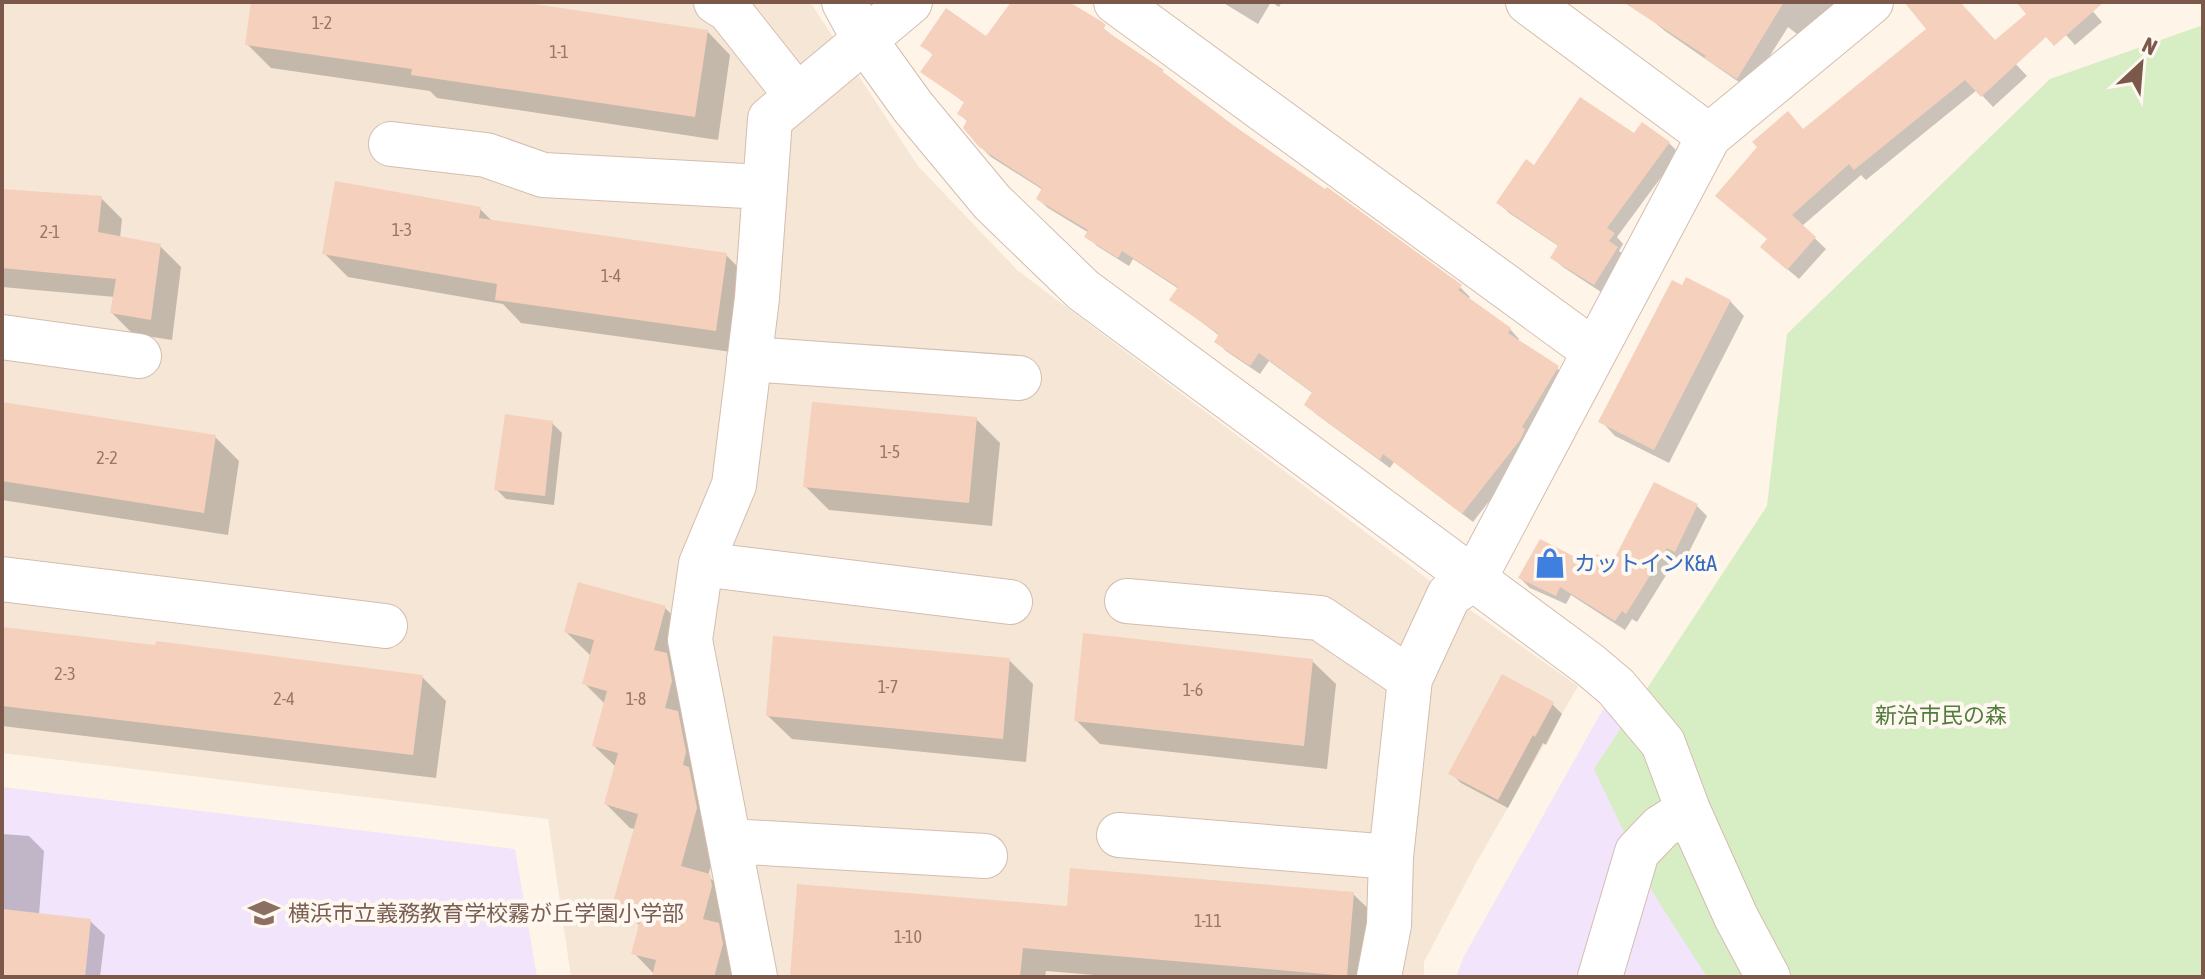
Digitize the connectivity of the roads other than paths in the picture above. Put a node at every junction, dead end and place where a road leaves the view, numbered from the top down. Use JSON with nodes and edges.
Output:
{"nodes":[{"id":1,"x":716,"y":2,"type":"edge"},
{"id":2,"x":910,"y":2,"type":"edge"},
{"id":3,"x":1116,"y":2,"type":"edge"},
{"id":4,"x":1528,"y":2,"type":"edge"},
{"id":5,"x":1871,"y":2,"type":"edge"},
{"id":6,"x":854,"y":21,"type":"edge"},
{"id":7,"x":797,"y":96,"type":"junction"},
{"id":8,"x":1709,"y":136,"type":"junction"},
{"id":9,"x":391,"y":144,"type":"dead end"},
{"id":10,"x":765,"y":187,"type":"junction"},
{"id":11,"x":2,"y":337,"type":"edge"},
{"id":12,"x":1594,"y":351,"type":"junction"},
{"id":13,"x":139,"y":356,"type":"dead end"},
{"id":14,"x":749,"y":359,"type":"junction"},
{"id":15,"x":1019,"y":378,"type":"dead end"},
{"id":16,"x":701,"y":564,"type":"junction"},
{"id":17,"x":2,"y":579,"type":"edge"},
{"id":18,"x":1474,"y":579,"type":"junction"},
{"id":19,"x":1127,"y":601,"type":"dead end"},
{"id":20,"x":1010,"y":602,"type":"dead end"},
{"id":21,"x":385,"y":626,"type":"dead end"},
{"id":22,"x":1410,"y":679,"type":"junction"},
{"id":23,"x":1688,"y":810,"type":"junction"},
{"id":24,"x":1119,"y":835,"type":"dead end"},
{"id":25,"x":730,"y":841,"type":"junction"},
{"id":26,"x":985,"y":856,"type":"dead end"},
{"id":27,"x":1391,"y":857,"type":"junction"},
{"id":28,"x":755,"y":977,"type":"edge"},
{"id":29,"x":1379,"y":977,"type":"edge"},
{"id":30,"x":1600,"y":977,"type":"edge"},
{"id":31,"x":1768,"y":977,"type":"edge"}],
"edges":[{"from":1,"to":7,"type":"street"},
{"from":2,"to":6,"type":"street"},
{"from":3,"to":12,"type":"street"},
{"from":4,"to":8,"type":"street"},
{"from":5,"to":8,"type":"street"},
{"from":6,"to":7,"type":"street"},
{"from":6,"to":18,"type":"street"},
{"from":7,"to":10,"type":"street"},
{"from":8,"to":12,"type":"street"},
{"from":9,"to":10,"type":"street"},
{"from":10,"to":14,"type":"street"},
{"from":11,"to":13,"type":"street"},
{"from":12,"to":18,"type":"street"},
{"from":14,"to":15,"type":"street"},
{"from":14,"to":16,"type":"street"},
{"from":16,"to":20,"type":"street"},
{"from":16,"to":25,"type":"street"},
{"from":17,"to":21,"type":"street"},
{"from":18,"to":22,"type":"street"},
{"from":18,"to":23,"type":"street"},
{"from":19,"to":22,"type":"street"},
{"from":22,"to":27,"type":"street"},
{"from":23,"to":30,"type":"street"},
{"from":23,"to":31,"type":"street"},
{"from":24,"to":27,"type":"street"},
{"from":25,"to":26,"type":"street"},
{"from":25,"to":28,"type":"street"},
{"from":27,"to":29,"type":"street"}]}
